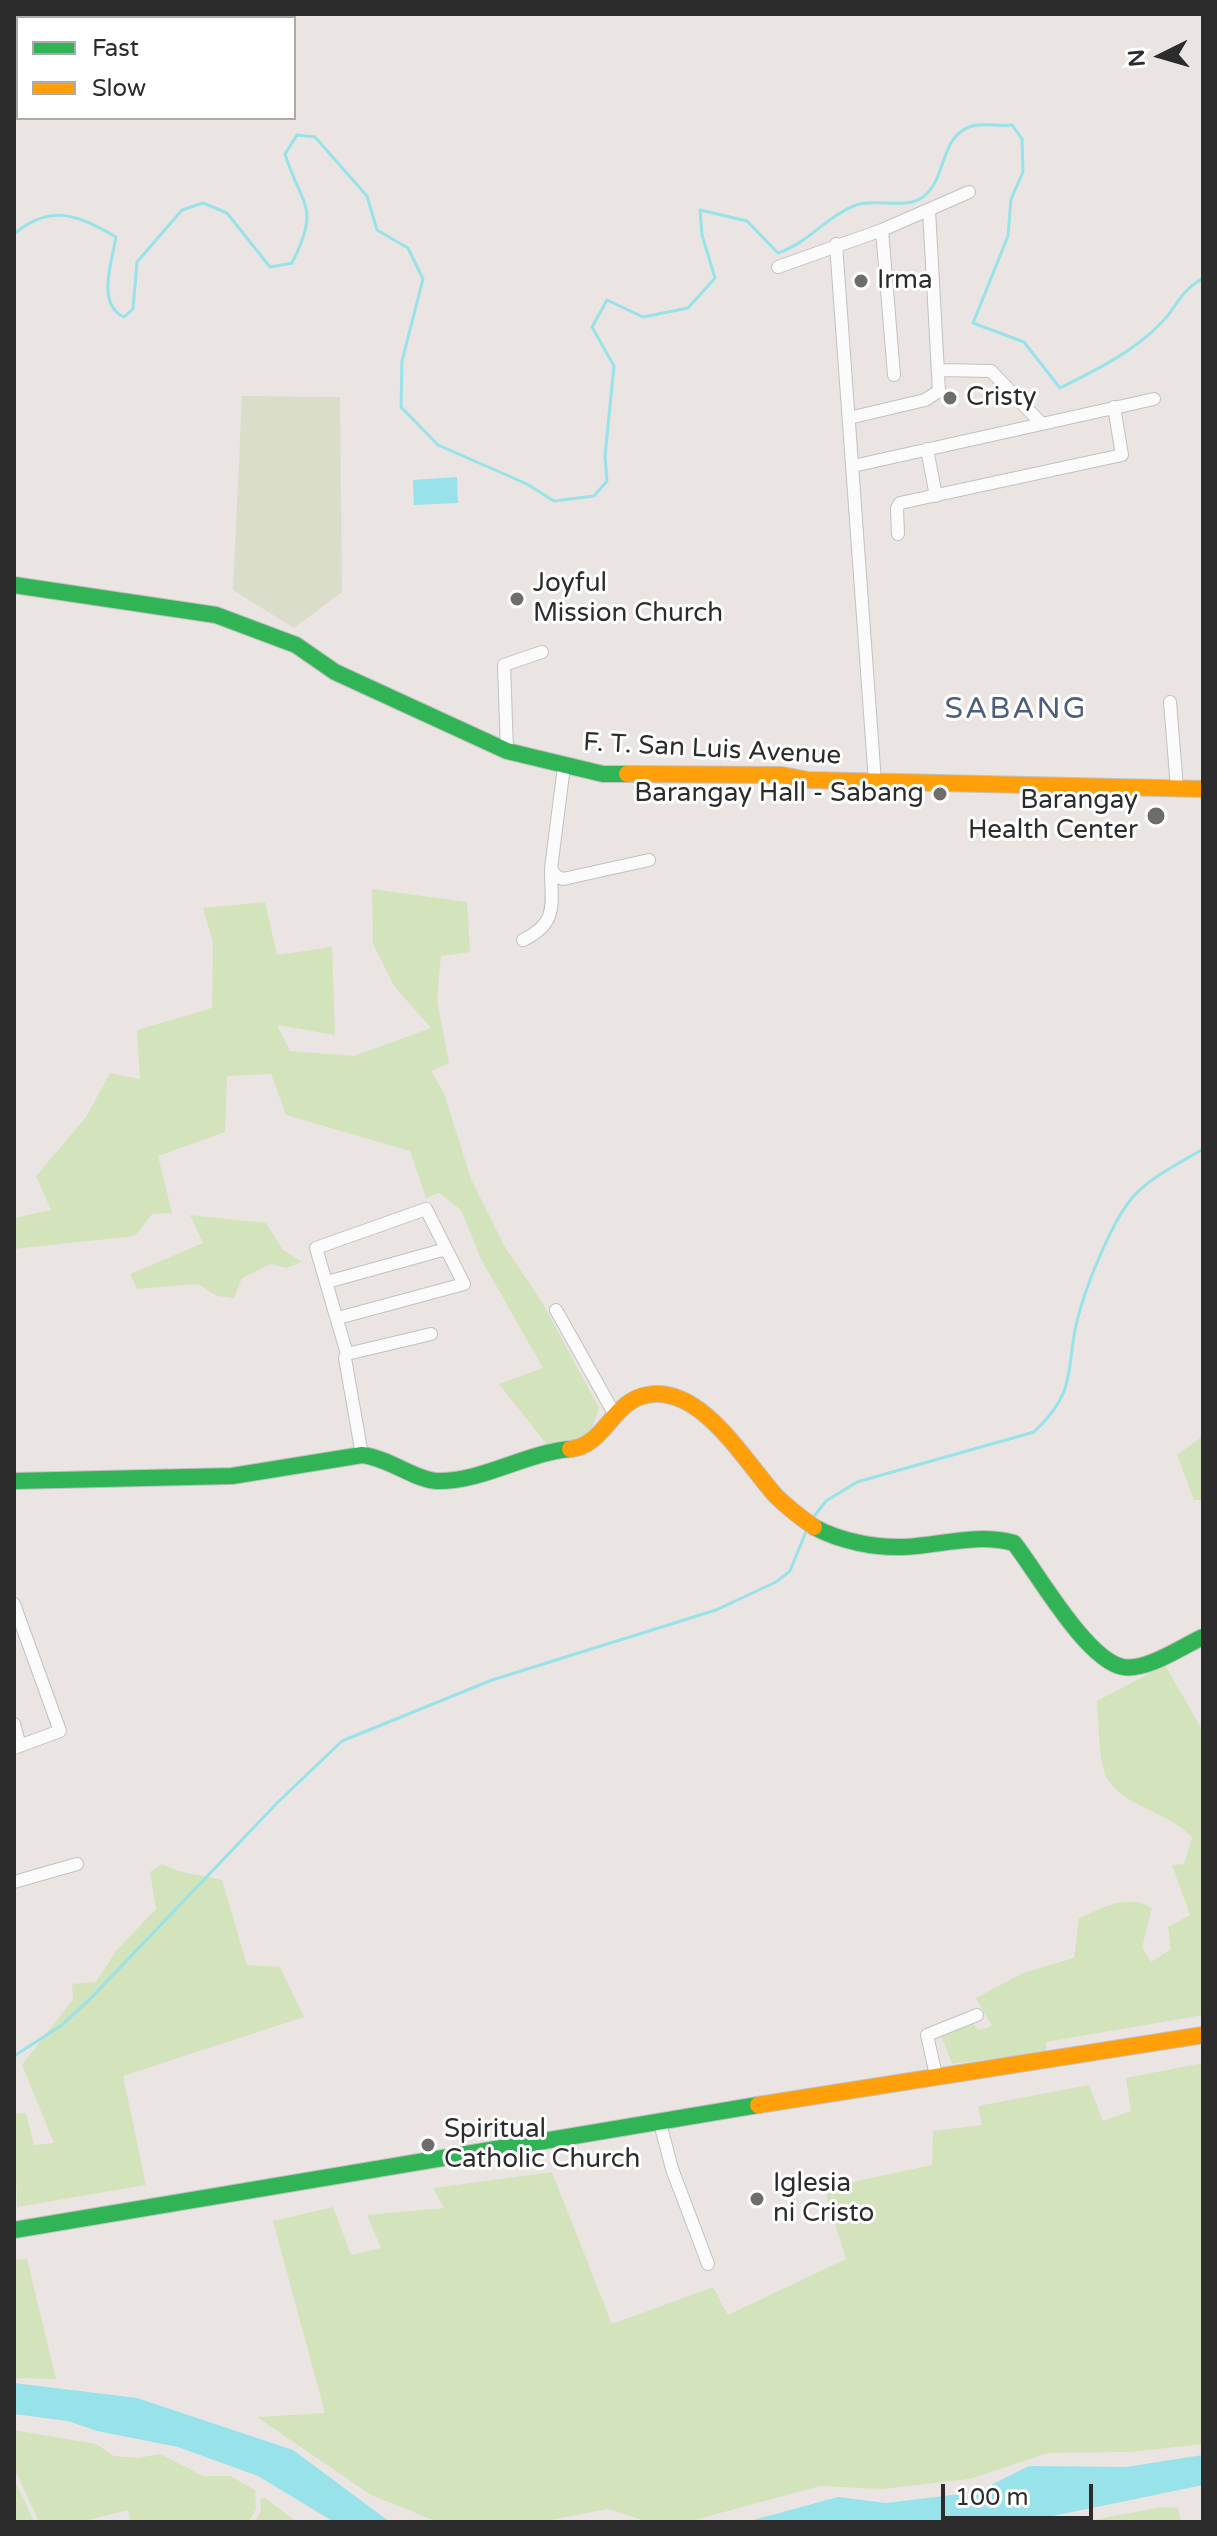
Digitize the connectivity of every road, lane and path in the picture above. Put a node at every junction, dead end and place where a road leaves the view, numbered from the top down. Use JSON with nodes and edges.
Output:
{"nodes":[{"id":1,"x":969,"y":192,"type":"dead end"},
{"id":2,"x":929,"y":210,"type":"junction"},
{"id":3,"x":882,"y":230,"type":"junction"},
{"id":4,"x":836,"y":244,"type":"junction"},
{"id":5,"x":778,"y":267,"type":"dead end"},
{"id":6,"x":940,"y":370,"type":"junction"},
{"id":7,"x":894,"y":375,"type":"dead end"},
{"id":8,"x":1154,"y":399,"type":"dead end"},
{"id":9,"x":1114,"y":407,"type":"junction"},
{"id":10,"x":849,"y":418,"type":"junction"},
{"id":11,"x":1041,"y":423,"type":"junction"},
{"id":12,"x":927,"y":449,"type":"junction"},
{"id":13,"x":853,"y":466,"type":"junction"},
{"id":14,"x":936,"y":496,"type":"junction"},
{"id":15,"x":898,"y":534,"type":"dead end"},
{"id":16,"x":14,"y":585,"type":"edge"},
{"id":17,"x":542,"y":652,"type":"dead end"},
{"id":18,"x":1170,"y":702,"type":"dead end"},
{"id":19,"x":507,"y":751,"type":"junction"},
{"id":20,"x":564,"y":766,"type":"junction"},
{"id":21,"x":875,"y":782,"type":"junction"},
{"id":22,"x":1177,"y":788,"type":"junction"},
{"id":23,"x":1203,"y":789,"type":"edge"},
{"id":24,"x":649,"y":860,"type":"dead end"},
{"id":25,"x":551,"y":869,"type":"junction"},
{"id":26,"x":523,"y":940,"type":"dead end"},
{"id":27,"x":446,"y":1249,"type":"junction"},
{"id":28,"x":327,"y":1282,"type":"junction"},
{"id":29,"x":556,"y":1310,"type":"dead end"},
{"id":30,"x":338,"y":1318,"type":"junction"},
{"id":31,"x":431,"y":1334,"type":"dead end"},
{"id":32,"x":347,"y":1354,"type":"junction"},
{"id":33,"x":615,"y":1415,"type":"junction"},
{"id":34,"x":362,"y":1455,"type":"junction"},
{"id":35,"x":14,"y":1481,"type":"edge"},
{"id":36,"x":14,"y":1604,"type":"edge"},
{"id":37,"x":1203,"y":1637,"type":"edge"},
{"id":38,"x":14,"y":1724,"type":"edge"},
{"id":39,"x":17,"y":1747,"type":"edge"},
{"id":40,"x":77,"y":1864,"type":"dead end"},
{"id":41,"x":14,"y":1882,"type":"edge"},
{"id":42,"x":977,"y":2015,"type":"dead end"},
{"id":43,"x":1203,"y":2035,"type":"edge"},
{"id":44,"x":936,"y":2075,"type":"junction"},
{"id":45,"x":660,"y":2123,"type":"junction"},
{"id":46,"x":14,"y":2230,"type":"edge"},
{"id":47,"x":708,"y":2264,"type":"dead end"}],
"edges":[{"from":1,"to":2,"type":"street"},
{"from":2,"to":3,"type":"street"},
{"from":2,"to":6,"type":"street"},
{"from":3,"to":4,"type":"street"},
{"from":3,"to":7,"type":"street"},
{"from":4,"to":5,"type":"street"},
{"from":4,"to":10,"type":"street"},
{"from":6,"to":10,"type":"street"},
{"from":6,"to":11,"type":"street"},
{"from":8,"to":9,"type":"street"},
{"from":9,"to":11,"type":"street"},
{"from":9,"to":14,"type":"street"},
{"from":10,"to":13,"type":"street"},
{"from":11,"to":12,"type":"street"},
{"from":12,"to":13,"type":"street"},
{"from":12,"to":14,"type":"street"},
{"from":13,"to":21,"type":"street"},
{"from":14,"to":15,"type":"street"},
{"from":16,"to":19,"type":"street","name":"F. T. San Luis Avenue"},
{"from":17,"to":19,"type":"street"},
{"from":18,"to":22,"type":"street"},
{"from":19,"to":20,"type":"street","name":"F. T. San Luis Avenue"},
{"from":20,"to":21,"type":"street","name":"F. T. San Luis Avenue"},
{"from":20,"to":25,"type":"street"},
{"from":21,"to":22,"type":"street","name":"F. T. San Luis Avenue"},
{"from":22,"to":23,"type":"street","name":"F. T. San Luis Avenue"},
{"from":24,"to":25,"type":"street"},
{"from":25,"to":26,"type":"street"},
{"from":27,"to":28,"type":"street"},
{"from":27,"to":28,"type":"street"},
{"from":27,"to":30,"type":"street"},
{"from":28,"to":30,"type":"street"},
{"from":29,"to":33,"type":"street"},
{"from":30,"to":32,"type":"street"},
{"from":31,"to":32,"type":"street"},
{"from":32,"to":34,"type":"street"},
{"from":33,"to":34,"type":"street"},
{"from":33,"to":37,"type":"street"},
{"from":34,"to":35,"type":"street"},
{"from":36,"to":39,"type":"street"},
{"from":38,"to":39,"type":"street"},
{"from":40,"to":41,"type":"street"},
{"from":42,"to":44,"type":"street"},
{"from":43,"to":44,"type":"street"},
{"from":44,"to":45,"type":"street"},
{"from":45,"to":46,"type":"street"},
{"from":45,"to":47,"type":"street"}]}
